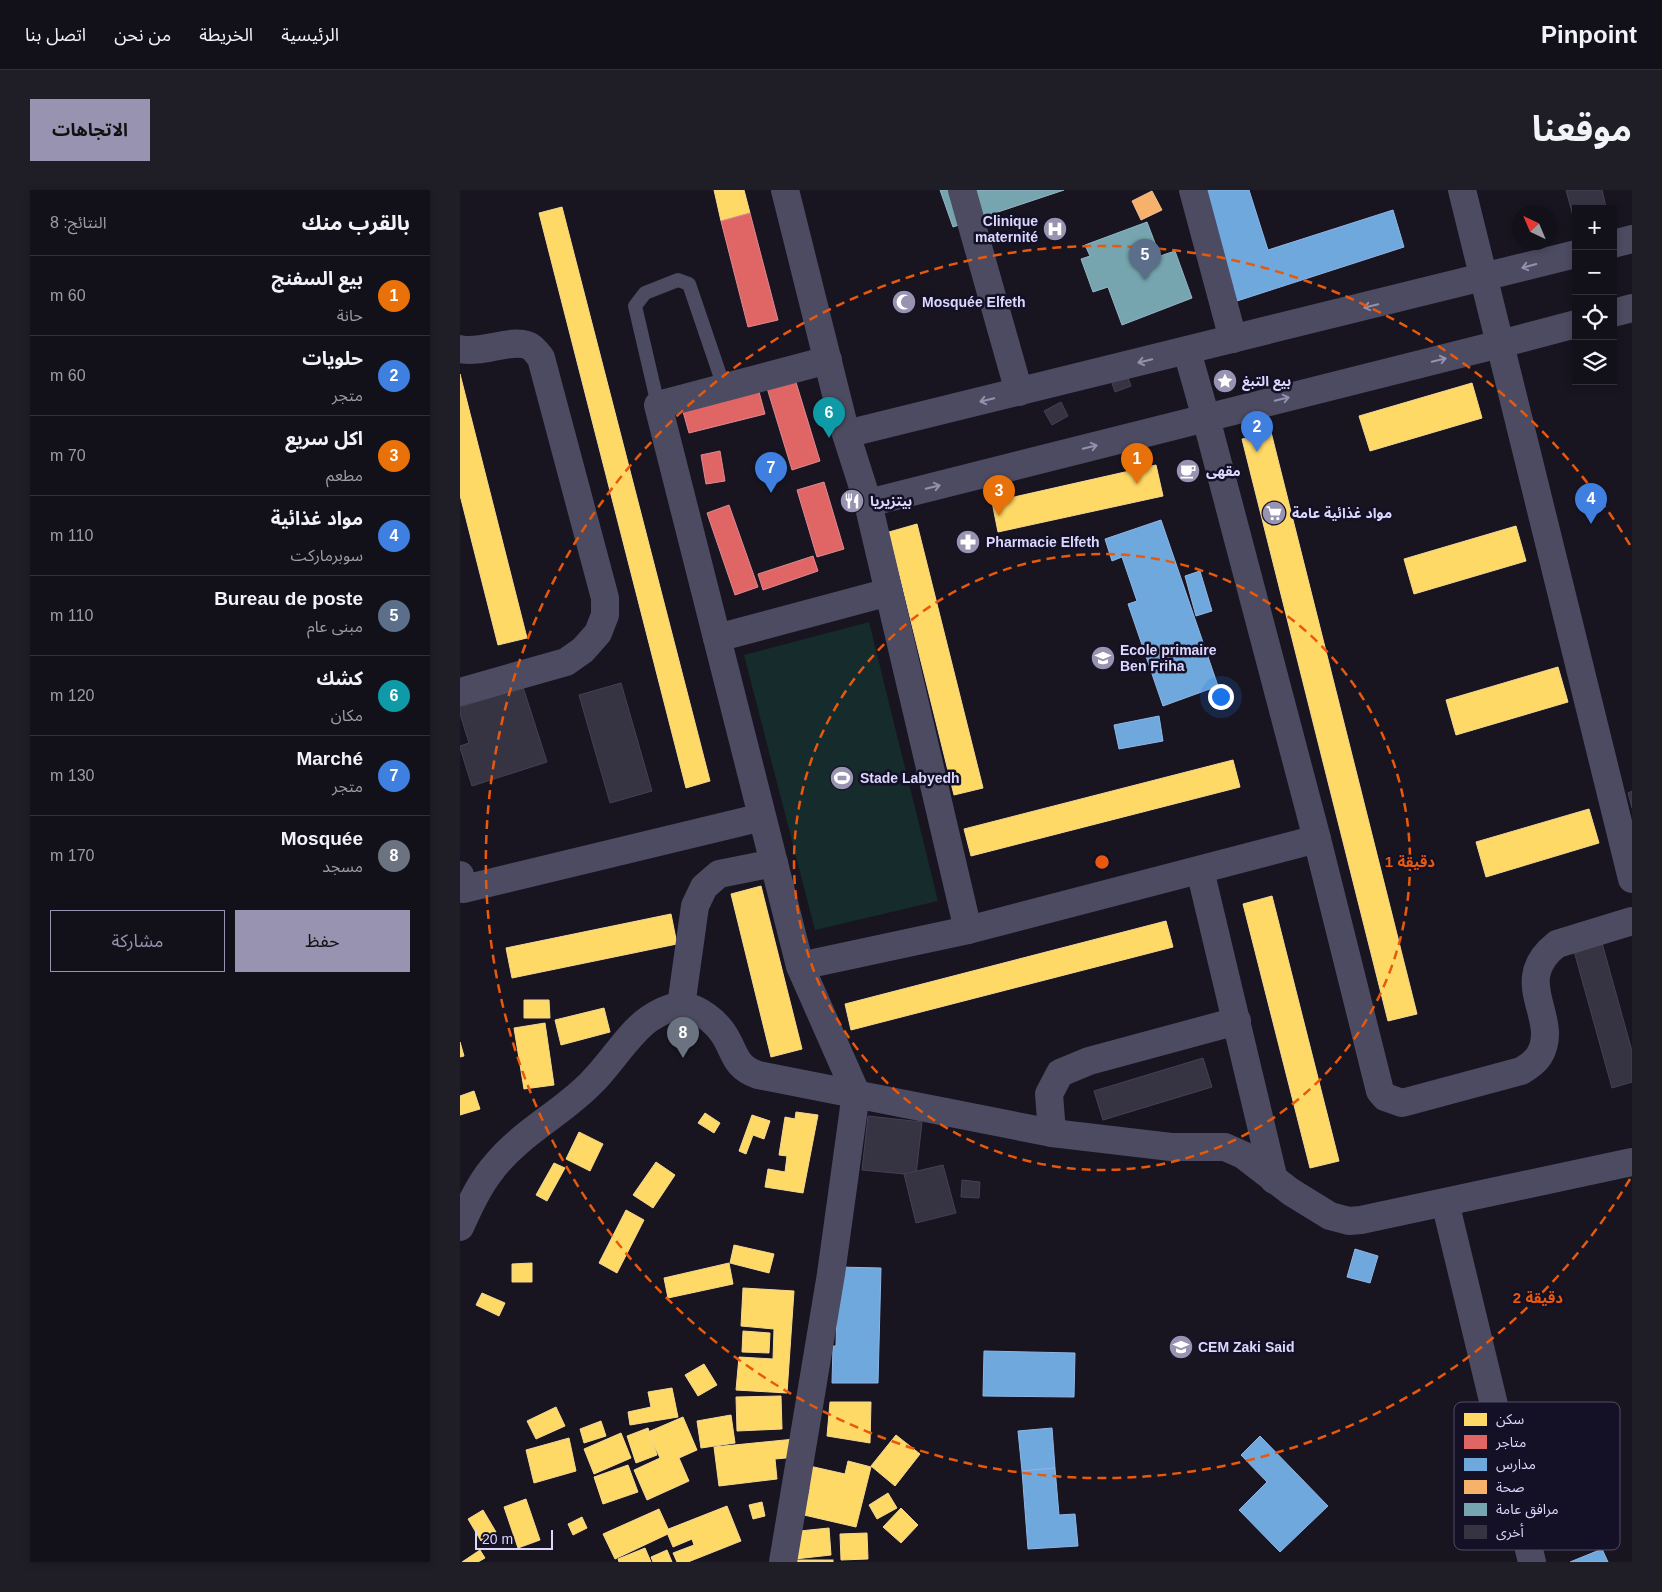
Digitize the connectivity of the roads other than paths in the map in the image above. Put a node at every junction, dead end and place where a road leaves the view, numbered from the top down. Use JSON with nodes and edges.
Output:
{"nodes":[{"id":1,"x":785,"y":190,"type":"edge"},
{"id":2,"x":962,"y":190,"type":"edge"},
{"id":3,"x":1193,"y":190,"type":"edge"},
{"id":4,"x":1462,"y":190,"type":"edge"},
{"id":5,"x":1632,"y":239,"type":"edge"},
{"id":6,"x":1617,"y":243,"type":"edge"},
{"id":7,"x":1572,"y":255,"type":"edge"},
{"id":8,"x":1484,"y":278,"type":"junction"},
{"id":9,"x":1632,"y":308,"type":"edge"},
{"id":10,"x":1617,"y":313,"type":"edge"},
{"id":11,"x":1572,"y":325,"type":"edge"},
{"id":12,"x":1233,"y":339,"type":"junction"},
{"id":13,"x":1500,"y":344,"type":"junction"},
{"id":14,"x":460,"y":349,"type":"edge"},
{"id":15,"x":1187,"y":350,"type":"junction"},
{"id":16,"x":828,"y":360,"type":"junction"},
{"id":17,"x":724,"y":387,"type":"junction"},
{"id":18,"x":1019,"y":392,"type":"junction"},
{"id":19,"x":658,"y":405,"type":"junction"},
{"id":20,"x":1206,"y":418,"type":"junction"},
{"id":21,"x":846,"y":434,"type":"junction"},
{"id":22,"x":868,"y":503,"type":"junction"},
{"id":23,"x":889,"y":592,"type":"junction"},
{"id":24,"x":717,"y":638,"type":"junction"},
{"id":25,"x":460,"y":692,"type":"edge"},
{"id":26,"x":762,"y":817,"type":"junction"},
{"id":27,"x":1317,"y":839,"type":"junction"},
{"id":28,"x":774,"y":863,"type":"junction"},
{"id":29,"x":1200,"y":870,"type":"junction"},
{"id":30,"x":460,"y":875,"type":"edge"},
{"id":31,"x":1632,"y":879,"type":"edge"},
{"id":32,"x":1632,"y":921,"type":"edge"},
{"id":33,"x":968,"y":930,"type":"junction"},
{"id":34,"x":800,"y":966,"type":"junction"},
{"id":35,"x":681,"y":1006,"type":"junction"},
{"id":36,"x":1237,"y":1021,"type":"junction"},
{"id":37,"x":856,"y":1093,"type":"junction"},
{"id":38,"x":1052,"y":1133,"type":"junction"},
{"id":39,"x":1632,"y":1162,"type":"edge"},
{"id":40,"x":1274,"y":1180,"type":"junction"},
{"id":41,"x":1445,"y":1202,"type":"junction"},
{"id":42,"x":460,"y":1227,"type":"edge"},
{"id":43,"x":1493,"y":1402,"type":"edge"},
{"id":44,"x":783,"y":1562,"type":"edge"}],
"edges":[{"from":1,"to":16,"type":"street"},
{"from":2,"to":18,"type":"street"},
{"from":3,"to":12,"type":"street"},
{"from":4,"to":8,"type":"street"},
{"from":5,"to":6,"type":"street"},
{"from":7,"to":8,"type":"street","one_way":true},
{"from":8,"to":12,"type":"street","one_way":true},
{"from":8,"to":13,"type":"street"},
{"from":9,"to":10,"type":"street"},
{"from":11,"to":13,"type":"street"},
{"from":12,"to":15,"type":"street"},
{"from":20,"to":13,"type":"street","one_way":true},
{"from":13,"to":31,"type":"street"},
{"from":14,"to":25,"type":"street"},
{"from":15,"to":18,"type":"street","one_way":true},
{"from":15,"to":20,"type":"street"},
{"from":16,"to":17,"type":"street"},
{"from":16,"to":21,"type":"street"},
{"from":17,"to":19,"type":"street"},
{"from":17,"to":19,"type":"lane"},
{"from":18,"to":21,"type":"street","one_way":true},
{"from":19,"to":24,"type":"street"},
{"from":22,"to":20,"type":"street","one_way":true},
{"from":20,"to":27,"type":"street"},
{"from":21,"to":22,"type":"street"},
{"from":22,"to":23,"type":"street"},
{"from":23,"to":24,"type":"street"},
{"from":23,"to":33,"type":"street"},
{"from":24,"to":26,"type":"street"},
{"from":26,"to":28,"type":"street"},
{"from":26,"to":30,"type":"street"},
{"from":27,"to":29,"type":"street"},
{"from":27,"to":32,"type":"street"},
{"from":28,"to":34,"type":"street"},
{"from":28,"to":35,"type":"street"},
{"from":29,"to":33,"type":"street"},
{"from":29,"to":36,"type":"street"},
{"from":33,"to":34,"type":"street"},
{"from":34,"to":37,"type":"street"},
{"from":35,"to":37,"type":"street"},
{"from":35,"to":42,"type":"street"},
{"from":36,"to":38,"type":"street"},
{"from":36,"to":40,"type":"street"},
{"from":37,"to":38,"type":"street"},
{"from":37,"to":44,"type":"street"},
{"from":38,"to":40,"type":"street"},
{"from":39,"to":41,"type":"street"},
{"from":40,"to":41,"type":"street"},
{"from":41,"to":43,"type":"street"}]}
